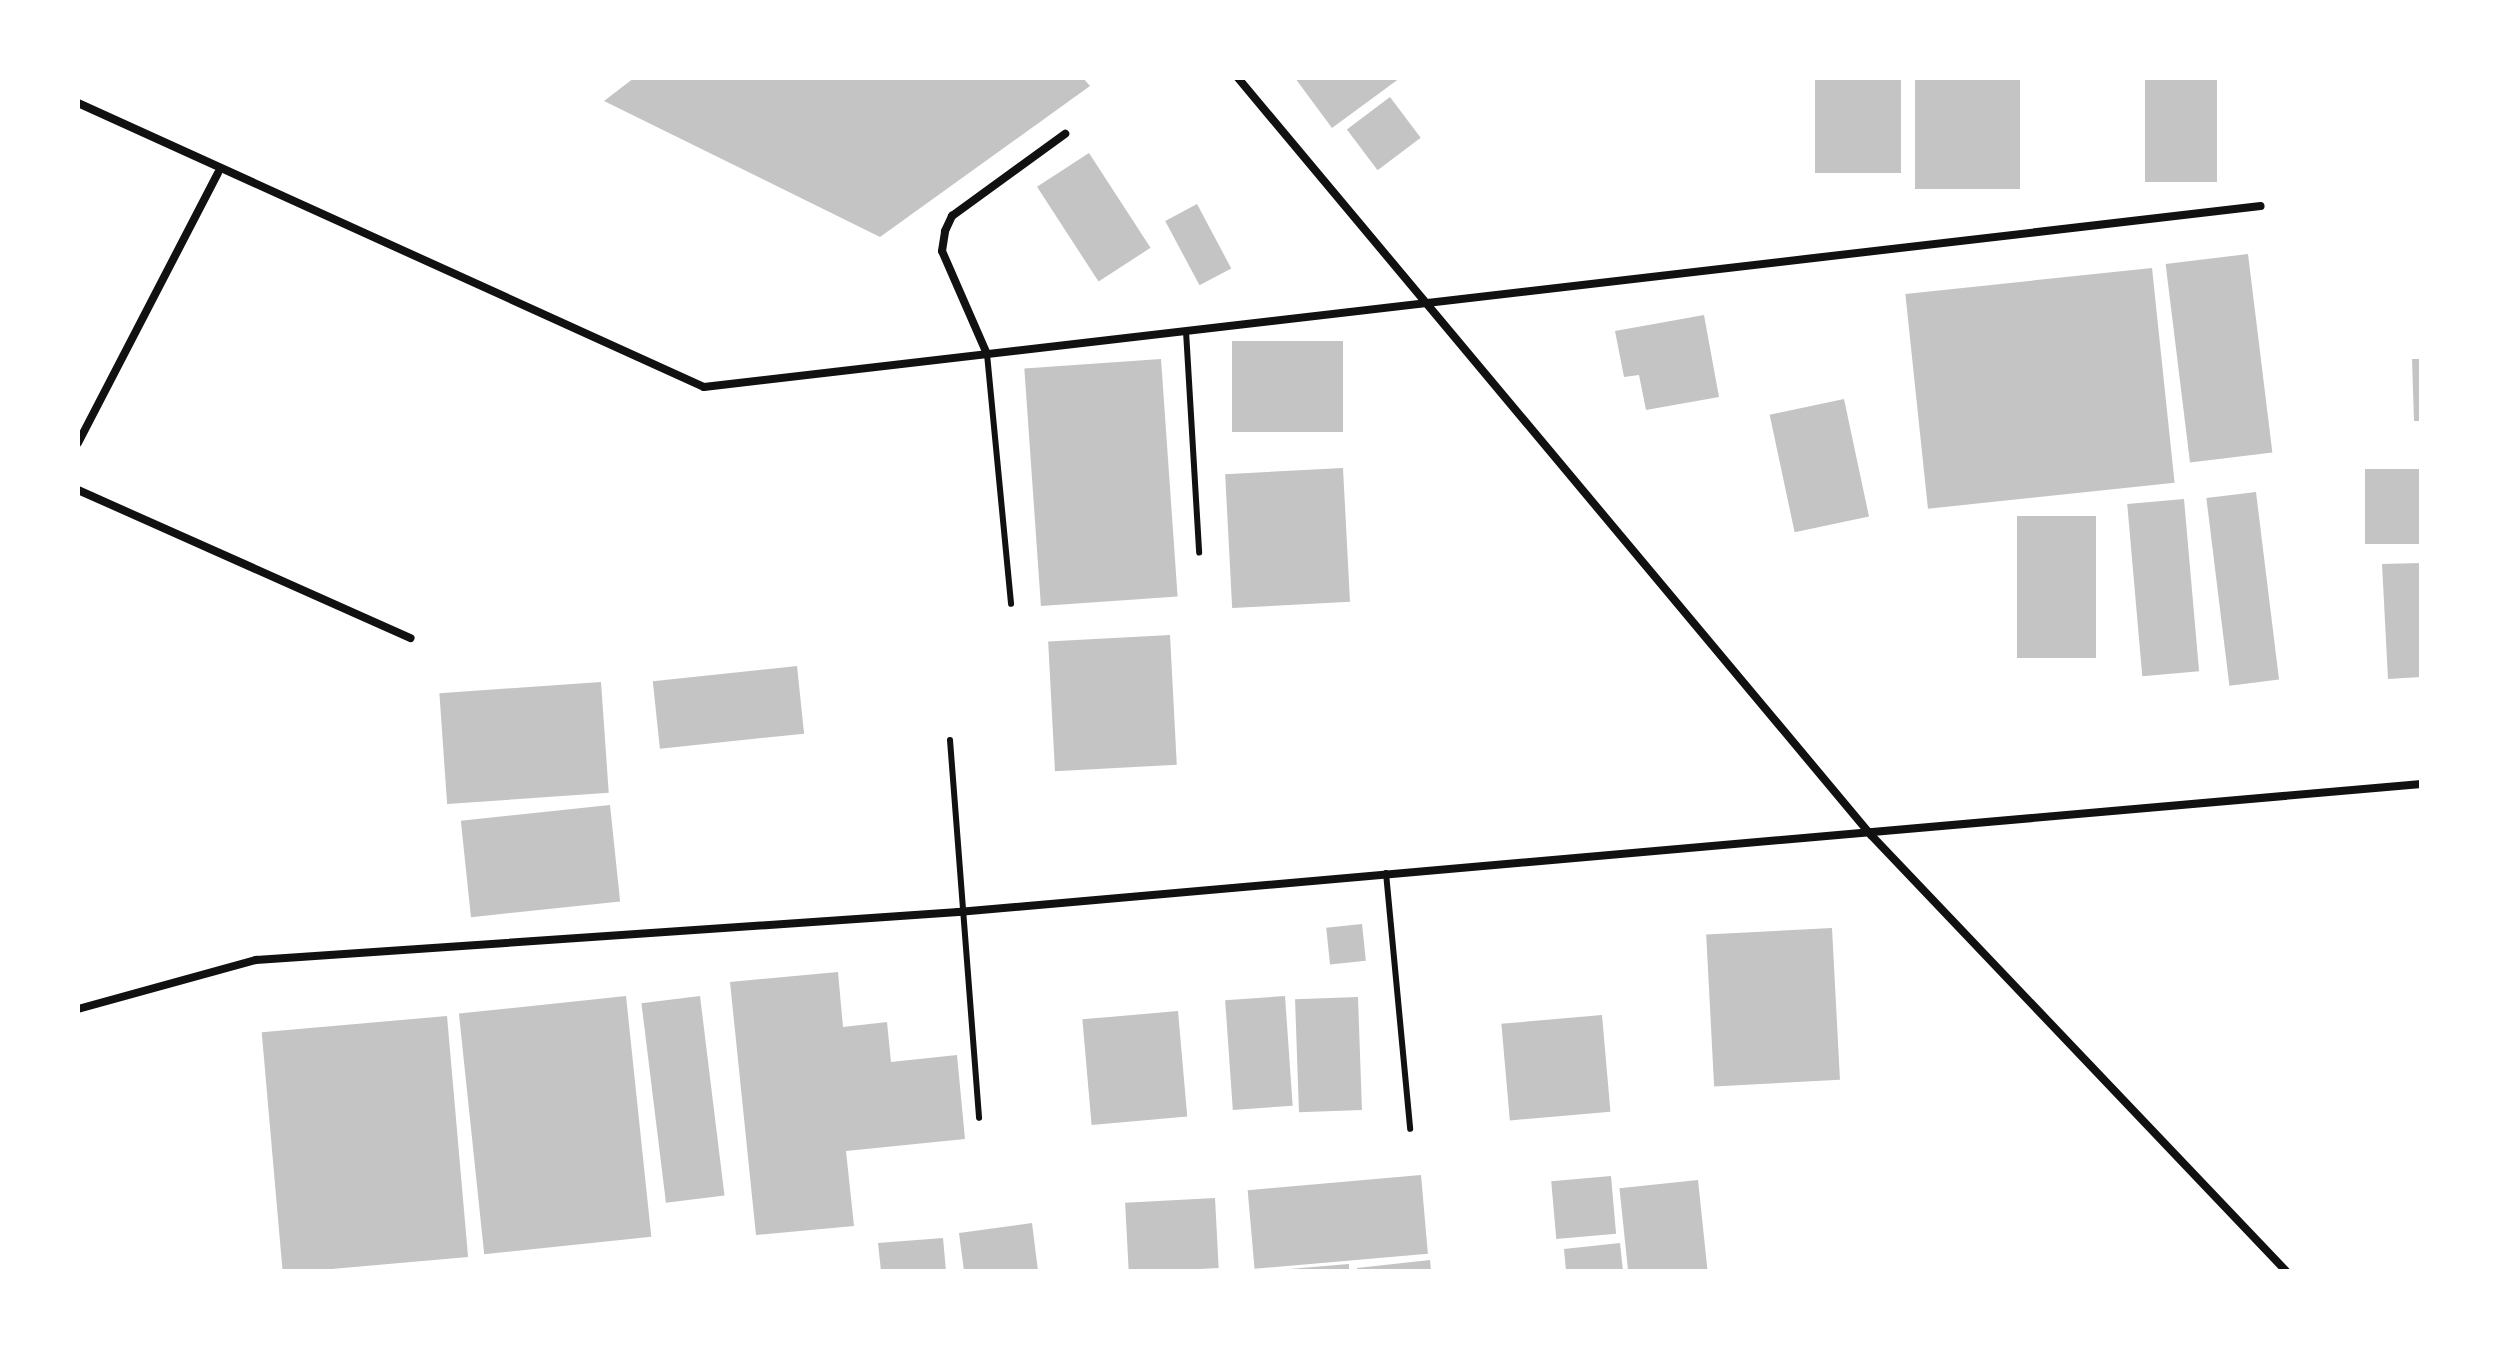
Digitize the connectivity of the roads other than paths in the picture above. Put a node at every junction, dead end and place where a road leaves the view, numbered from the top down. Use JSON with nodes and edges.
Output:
{"nodes":[{"id":1,"x":1238,"y":78,"type":"edge"},
{"id":2,"x":78,"y":103,"type":"edge"},
{"id":3,"x":1065,"y":134,"type":"dead end"},
{"id":4,"x":218,"y":173,"type":"junction"},
{"id":5,"x":2261,"y":206,"type":"dead end"},
{"id":6,"x":1423,"y":303,"type":"junction"},
{"id":7,"x":1186,"y":331,"type":"junction"},
{"id":8,"x":987,"y":354,"type":"junction"},
{"id":9,"x":78,"y":443,"type":"edge"},
{"id":10,"x":78,"y":490,"type":"edge"},
{"id":11,"x":1199,"y":553,"type":"dead end"},
{"id":12,"x":1011,"y":604,"type":"dead end"},
{"id":13,"x":411,"y":638,"type":"dead end"},
{"id":14,"x":950,"y":740,"type":"dead end"},
{"id":15,"x":2421,"y":784,"type":"edge"},
{"id":16,"x":1871,"y":835,"type":"junction"},
{"id":17,"x":1386,"y":873,"type":"junction"},
{"id":18,"x":958,"y":912,"type":"junction"},
{"id":19,"x":78,"y":1009,"type":"edge"},
{"id":20,"x":979,"y":1118,"type":"dead end"},
{"id":21,"x":1410,"y":1129,"type":"dead end"},
{"id":22,"x":2286,"y":1271,"type":"edge"}],
"edges":[{"from":1,"to":6,"type":"street"},
{"from":2,"to":4,"type":"street"},
{"from":3,"to":8,"type":"street"},
{"from":4,"to":8,"type":"street"},
{"from":4,"to":9,"type":"street"},
{"from":5,"to":6,"type":"street"},
{"from":6,"to":7,"type":"street"},
{"from":6,"to":16,"type":"street"},
{"from":7,"to":8,"type":"street"},
{"from":7,"to":11,"type":"lane"},
{"from":8,"to":12,"type":"lane"},
{"from":10,"to":13,"type":"street"},
{"from":14,"to":18,"type":"lane"},
{"from":15,"to":16,"type":"street"},
{"from":16,"to":17,"type":"street"},
{"from":16,"to":22,"type":"street"},
{"from":17,"to":18,"type":"street"},
{"from":17,"to":21,"type":"lane"},
{"from":18,"to":19,"type":"street"},
{"from":18,"to":20,"type":"lane"}]}
